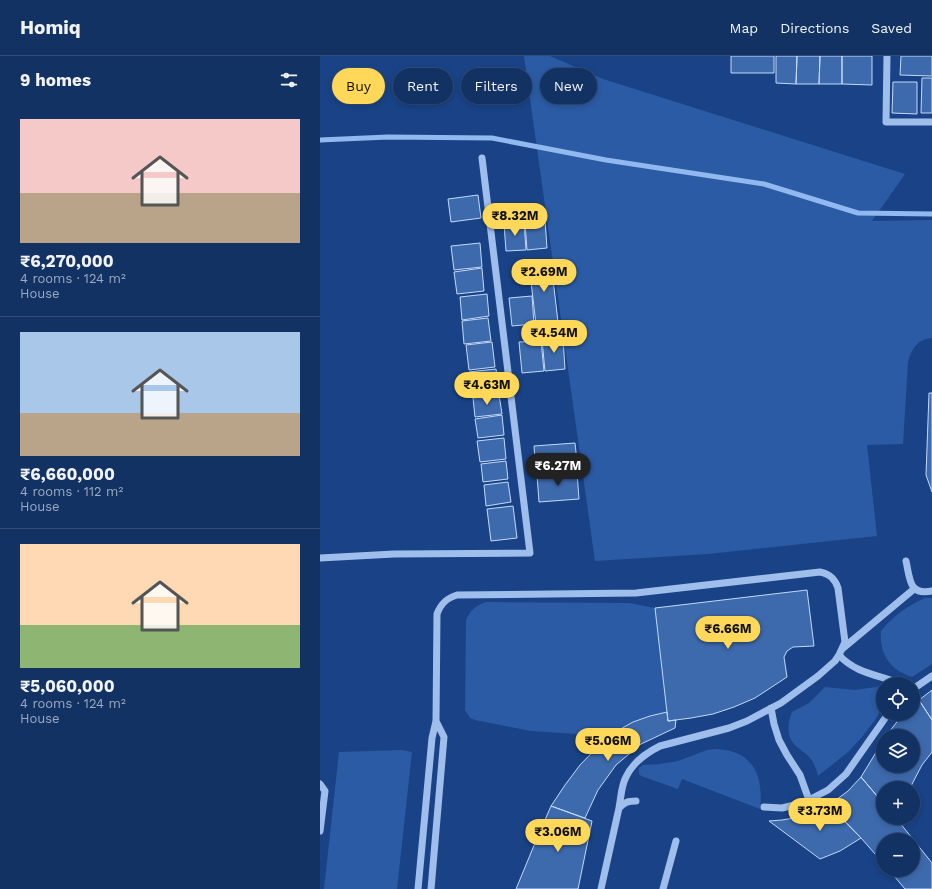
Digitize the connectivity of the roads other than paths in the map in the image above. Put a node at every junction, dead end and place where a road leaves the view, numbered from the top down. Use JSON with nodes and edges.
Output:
{"nodes":[{"id":1,"x":887,"y":56,"type":"edge"},
{"id":2,"x":932,"y":122,"type":"edge"},
{"id":3,"x":482,"y":158,"type":"dead end"},
{"id":4,"x":320,"y":558,"type":"edge"},
{"id":5,"x":906,"y":561,"type":"dead end"},
{"id":6,"x":914,"y":589,"type":"junction"},
{"id":7,"x":932,"y":592,"type":"edge"},
{"id":8,"x":841,"y":652,"type":"junction"},
{"id":9,"x":932,"y":676,"type":"edge"},
{"id":10,"x":880,"y":677,"type":"edge"},
{"id":11,"x":920,"y":684,"type":"edge"},
{"id":12,"x":771,"y":708,"type":"junction"},
{"id":13,"x":436,"y":721,"type":"junction"},
{"id":14,"x":883,"y":721,"type":"edge"},
{"id":15,"x":320,"y":784,"type":"edge"},
{"id":16,"x":809,"y":800,"type":"junction"},
{"id":17,"x":636,"y":801,"type":"dead end"},
{"id":18,"x":764,"y":807,"type":"dead end"},
{"id":19,"x":619,"y":808,"type":"junction"},
{"id":20,"x":320,"y":830,"type":"edge"},
{"id":21,"x":676,"y":841,"type":"dead end"},
{"id":22,"x":418,"y":889,"type":"edge"},
{"id":23,"x":431,"y":889,"type":"edge"},
{"id":24,"x":601,"y":889,"type":"edge"},
{"id":25,"x":663,"y":889,"type":"edge"}],
"edges":[{"from":1,"to":2,"type":"street"},
{"from":3,"to":4,"type":"street"},
{"from":5,"to":6,"type":"street"},
{"from":6,"to":7,"type":"street"},
{"from":6,"to":8,"type":"street"},
{"from":8,"to":10,"type":"street"},
{"from":8,"to":12,"type":"street"},
{"from":8,"to":13,"type":"street"},
{"from":9,"to":11,"type":"street"},
{"from":12,"to":16,"type":"street"},
{"from":12,"to":19,"type":"street"},
{"from":13,"to":22,"type":"street"},
{"from":13,"to":23,"type":"street"},
{"from":14,"to":16,"type":"street"},
{"from":15,"to":20,"type":"street"},
{"from":16,"to":18,"type":"street"},
{"from":17,"to":19,"type":"street"},
{"from":19,"to":24,"type":"street"},
{"from":21,"to":25,"type":"street"}]}
